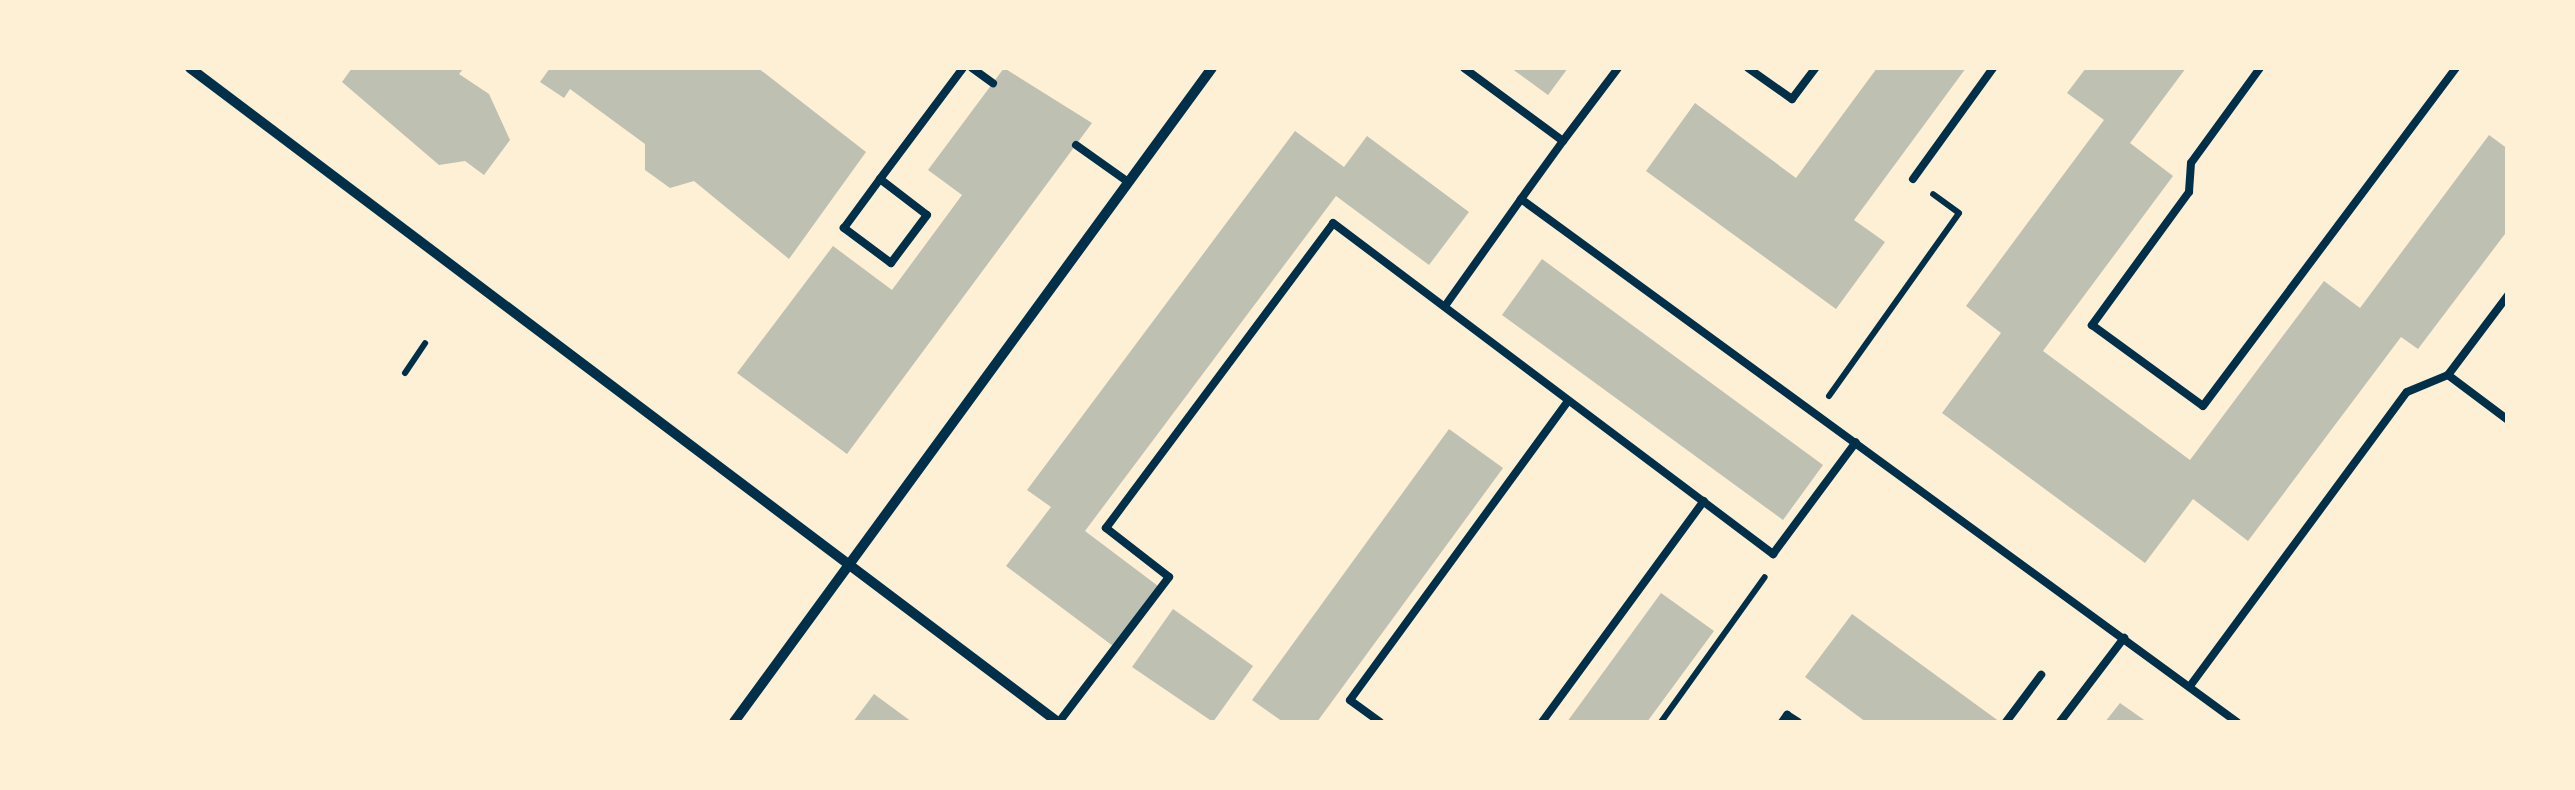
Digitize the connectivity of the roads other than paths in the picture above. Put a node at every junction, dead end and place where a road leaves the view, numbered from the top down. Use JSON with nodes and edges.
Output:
{"nodes":[{"id":1,"x":192,"y":68,"type":"edge"},
{"id":2,"x":962,"y":68,"type":"edge"},
{"id":3,"x":972,"y":68,"type":"edge"},
{"id":4,"x":1212,"y":68,"type":"edge"},
{"id":5,"x":1464,"y":68,"type":"edge"},
{"id":6,"x":1618,"y":68,"type":"edge"},
{"id":7,"x":1748,"y":68,"type":"edge"},
{"id":8,"x":1816,"y":68,"type":"edge"},
{"id":9,"x":1993,"y":68,"type":"edge"},
{"id":10,"x":2260,"y":68,"type":"edge"},
{"id":11,"x":2456,"y":68,"type":"edge"},
{"id":12,"x":993,"y":83,"type":"dead end"},
{"id":13,"x":1563,"y":141,"type":"junction"},
{"id":14,"x":1076,"y":145,"type":"dead end"},
{"id":15,"x":1913,"y":179,"type":"road end"},
{"id":16,"x":880,"y":180,"type":"junction"},
{"id":17,"x":1128,"y":182,"type":"junction"},
{"id":18,"x":1521,"y":199,"type":"junction"},
{"id":19,"x":2508,"y":295,"type":"edge"},
{"id":20,"x":1445,"y":306,"type":"junction"},
{"id":21,"x":2448,"y":375,"type":"junction"},
{"id":22,"x":1567,"y":402,"type":"junction"},
{"id":23,"x":2508,"y":420,"type":"edge"},
{"id":24,"x":1856,"y":442,"type":"junction"},
{"id":25,"x":1704,"y":501,"type":"junction"},
{"id":26,"x":851,"y":562,"type":"junction"},
{"id":27,"x":2124,"y":638,"type":"junction"},
{"id":28,"x":2041,"y":675,"type":"dead end"},
{"id":29,"x":2190,"y":686,"type":"junction"},
{"id":30,"x":734,"y":722,"type":"edge"},
{"id":31,"x":1058,"y":722,"type":"edge"},
{"id":32,"x":1380,"y":722,"type":"edge"},
{"id":33,"x":1542,"y":722,"type":"edge"},
{"id":34,"x":1782,"y":722,"type":"edge"},
{"id":35,"x":1798,"y":722,"type":"edge"},
{"id":36,"x":2006,"y":722,"type":"edge"},
{"id":37,"x":2060,"y":722,"type":"edge"},
{"id":38,"x":2237,"y":722,"type":"edge"}],
"edges":[{"from":1,"to":26,"type":"street"},
{"from":2,"to":16,"type":"lane"},
{"from":3,"to":12,"type":"lane"},
{"from":4,"to":17,"type":"street"},
{"from":5,"to":13,"type":"lane"},
{"from":6,"to":13,"type":"lane"},
{"from":7,"to":8,"type":"lane"},
{"from":9,"to":15,"type":"lane"},
{"from":10,"to":11,"type":"lane"},
{"from":13,"to":18,"type":"lane"},
{"from":14,"to":17,"type":"lane"},
{"from":16,"to":16,"type":"lane"},
{"from":17,"to":26,"type":"street"},
{"from":18,"to":20,"type":"lane"},
{"from":18,"to":24,"type":"lane"},
{"from":19,"to":21,"type":"lane"},
{"from":20,"to":22,"type":"lane"},
{"from":20,"to":31,"type":"lane"},
{"from":21,"to":23,"type":"lane"},
{"from":21,"to":29,"type":"lane"},
{"from":22,"to":25,"type":"lane"},
{"from":22,"to":32,"type":"lane"},
{"from":24,"to":25,"type":"lane"},
{"from":24,"to":27,"type":"lane"},
{"from":25,"to":33,"type":"lane"},
{"from":26,"to":30,"type":"street"},
{"from":26,"to":31,"type":"street"},
{"from":27,"to":29,"type":"lane"},
{"from":27,"to":37,"type":"lane"},
{"from":28,"to":36,"type":"lane"},
{"from":29,"to":38,"type":"lane"},
{"from":34,"to":35,"type":"lane"}]}
